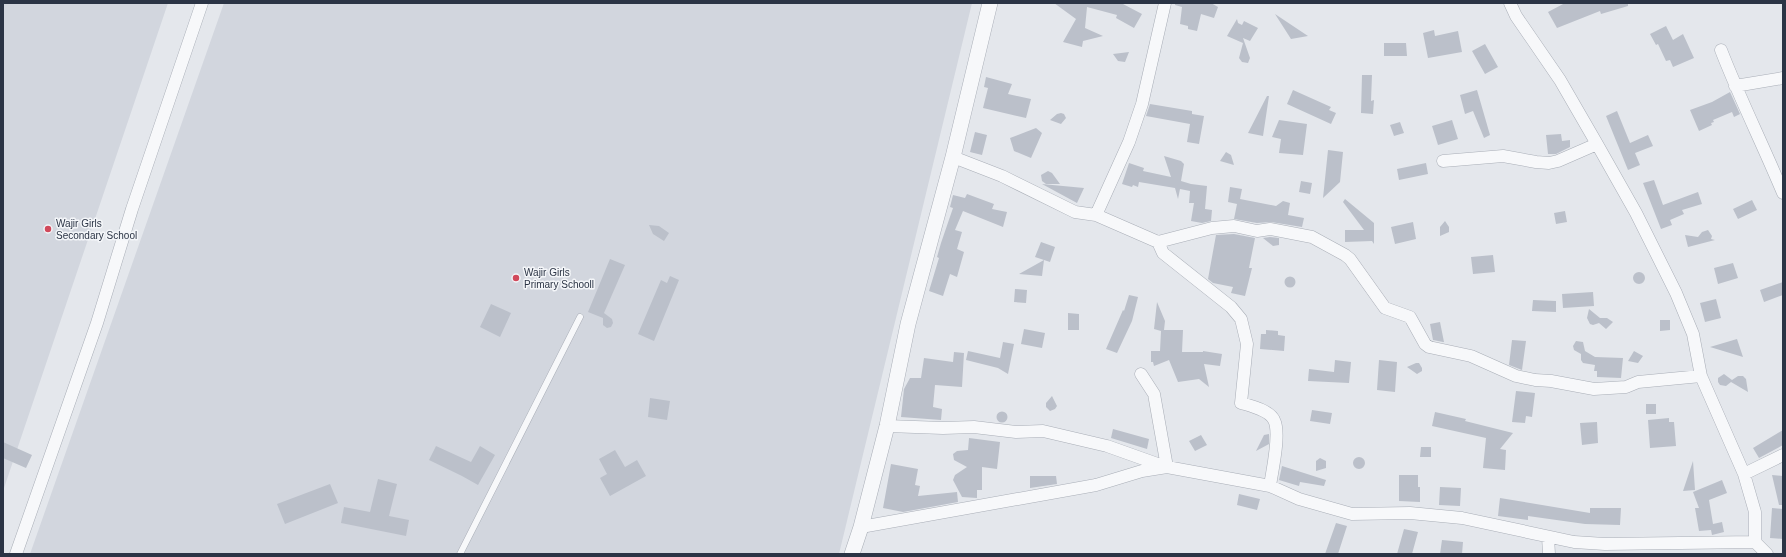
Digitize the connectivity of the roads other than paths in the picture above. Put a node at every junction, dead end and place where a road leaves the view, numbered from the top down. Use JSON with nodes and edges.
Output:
{"nodes":[{"id":1,"x":202,"y":3,"type":"edge"},
{"id":2,"x":990,"y":3,"type":"edge"},
{"id":3,"x":1165,"y":3,"type":"edge"},
{"id":4,"x":1510,"y":3,"type":"edge"},
{"id":5,"x":1721,"y":50,"type":"dead end"},
{"id":6,"x":1783,"y":78,"type":"edge"},
{"id":7,"x":1735,"y":86,"type":"junction"},
{"id":8,"x":1597,"y":144,"type":"junction"},
{"id":9,"x":953,"y":157,"type":"junction"},
{"id":10,"x":1443,"y":161,"type":"dead end"},
{"id":11,"x":1783,"y":193,"type":"edge"},
{"id":12,"x":1096,"y":215,"type":"junction"},
{"id":13,"x":1158,"y":242,"type":"junction"},
{"id":14,"x":580,"y":317,"type":"dead end"},
{"id":15,"x":1141,"y":374,"type":"dead end"},
{"id":16,"x":1701,"y":376,"type":"junction"},
{"id":17,"x":887,"y":426,"type":"junction"},
{"id":18,"x":1783,"y":455,"type":"edge"},
{"id":19,"x":1167,"y":467,"type":"junction"},
{"id":20,"x":1744,"y":474,"type":"junction"},
{"id":21,"x":1270,"y":486,"type":"junction"},
{"id":22,"x":861,"y":527,"type":"junction"},
{"id":23,"x":1548,"y":537,"type":"junction"},
{"id":24,"x":1755,"y":542,"type":"junction"},
{"id":25,"x":16,"y":554,"type":"edge"},
{"id":26,"x":460,"y":554,"type":"edge"},
{"id":27,"x":852,"y":554,"type":"edge"},
{"id":28,"x":1549,"y":554,"type":"edge"},
{"id":29,"x":1767,"y":554,"type":"edge"}],
"edges":[{"from":1,"to":25,"type":"street"},
{"from":2,"to":9,"type":"street"},
{"from":3,"to":12,"type":"street"},
{"from":4,"to":8,"type":"street"},
{"from":5,"to":7,"type":"street"},
{"from":6,"to":7,"type":"street"},
{"from":7,"to":11,"type":"street"},
{"from":8,"to":10,"type":"street"},
{"from":8,"to":16,"type":"street"},
{"from":9,"to":12,"type":"street"},
{"from":9,"to":17,"type":"street"},
{"from":12,"to":13,"type":"street"},
{"from":13,"to":16,"type":"street"},
{"from":13,"to":21,"type":"street"},
{"from":14,"to":26,"type":"lane"},
{"from":15,"to":19,"type":"street"},
{"from":16,"to":20,"type":"street"},
{"from":17,"to":19,"type":"street"},
{"from":17,"to":22,"type":"street"},
{"from":18,"to":20,"type":"street"},
{"from":19,"to":21,"type":"street"},
{"from":19,"to":22,"type":"street"},
{"from":20,"to":24,"type":"street"},
{"from":21,"to":23,"type":"street"},
{"from":22,"to":27,"type":"street"},
{"from":23,"to":24,"type":"street"},
{"from":23,"to":28,"type":"street"},
{"from":24,"to":29,"type":"street"}]}
